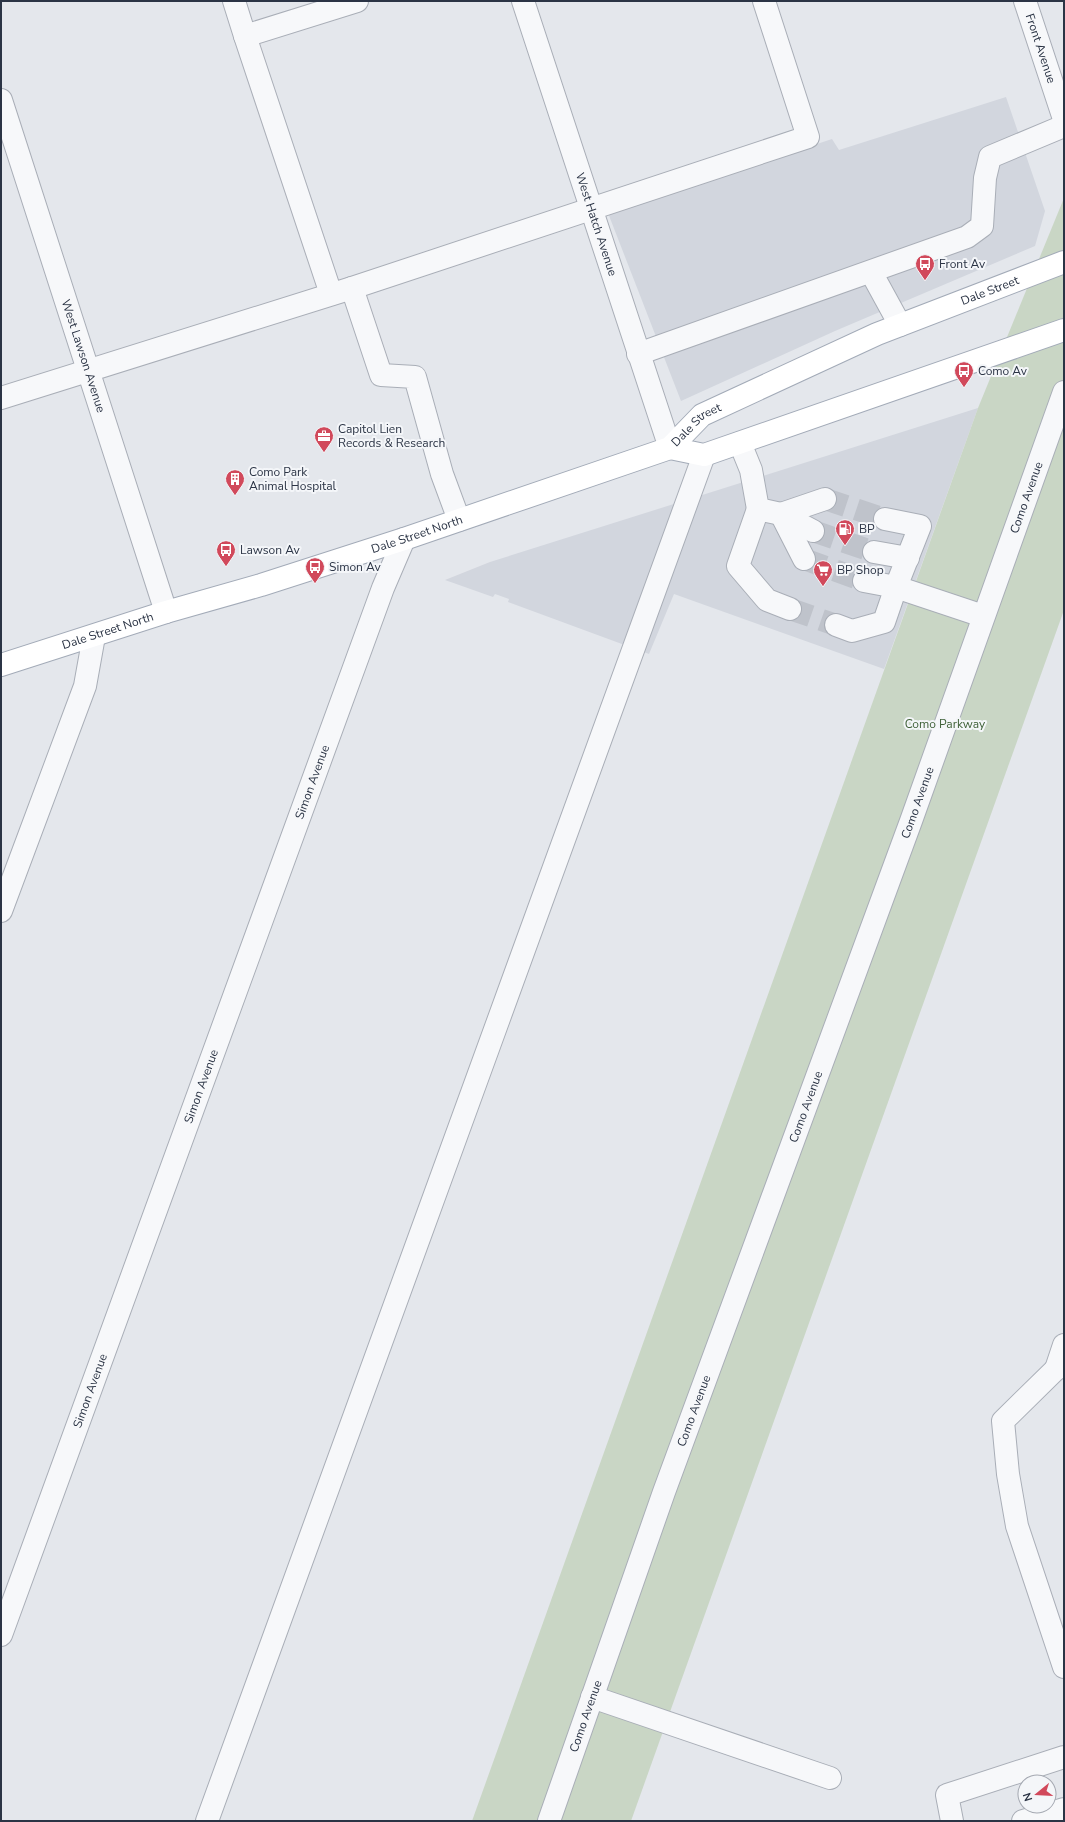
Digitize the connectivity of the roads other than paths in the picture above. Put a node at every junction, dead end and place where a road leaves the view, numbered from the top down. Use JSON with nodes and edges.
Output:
{"nodes":[{"id":1,"x":234,"y":1,"type":"edge"},
{"id":2,"x":357,"y":1,"type":"edge"},
{"id":3,"x":523,"y":1,"type":"edge"},
{"id":4,"x":764,"y":1,"type":"edge"},
{"id":5,"x":1024,"y":1,"type":"edge"},
{"id":6,"x":246,"y":36,"type":"junction"},
{"id":7,"x":1,"y":100,"type":"edge"},
{"id":8,"x":1064,"y":119,"type":"edge"},
{"id":9,"x":1064,"y":126,"type":"edge"},
{"id":10,"x":6,"y":134,"type":"edge"},
{"id":11,"x":591,"y":210,"type":"junction"},
{"id":12,"x":1064,"y":262,"type":"edge"},
{"id":13,"x":871,"y":272,"type":"junction"},
{"id":14,"x":352,"y":288,"type":"junction"},
{"id":15,"x":331,"y":294,"type":"junction"},
{"id":16,"x":900,"y":325,"type":"junction"},
{"id":17,"x":1064,"y":330,"type":"edge"},
{"id":18,"x":638,"y":354,"type":"junction"},
{"id":19,"x":88,"y":372,"type":"junction"},
{"id":20,"x":1064,"y":392,"type":"edge"},
{"id":21,"x":1,"y":398,"type":"edge"},
{"id":22,"x":740,"y":443,"type":"junction"},
{"id":23,"x":670,"y":448,"type":"junction"},
{"id":24,"x":704,"y":455,"type":"junction"},
{"id":25,"x":825,"y":499,"type":"tunnel mouth"},
{"id":26,"x":758,"y":509,"type":"junction"},
{"id":27,"x":781,"y":514,"type":"junction"},
{"id":28,"x":885,"y":519,"type":"tunnel mouth"},
{"id":29,"x":459,"y":520,"type":"junction"},
{"id":30,"x":813,"y":531,"type":"tunnel mouth"},
{"id":31,"x":404,"y":539,"type":"junction"},
{"id":32,"x":874,"y":552,"type":"tunnel mouth"},
{"id":33,"x":908,"y":558,"type":"junction"},
{"id":34,"x":804,"y":559,"type":"tunnel mouth"},
{"id":35,"x":864,"y":581,"type":"tunnel mouth"},
{"id":36,"x":896,"y":587,"type":"junction"},
{"id":37,"x":790,"y":609,"type":"tunnel mouth"},
{"id":38,"x":166,"y":612,"type":"junction"},
{"id":39,"x":983,"y":616,"type":"junction"},
{"id":40,"x":836,"y":625,"type":"tunnel mouth"},
{"id":41,"x":94,"y":636,"type":"junction"},
{"id":42,"x":1,"y":665,"type":"edge"},
{"id":43,"x":1,"y":911,"type":"edge"},
{"id":44,"x":1064,"y":1345,"type":"edge"},
{"id":45,"x":1060,"y":1368,"type":"edge"},
{"id":46,"x":1,"y":1636,"type":"edge"},
{"id":47,"x":1064,"y":1667,"type":"edge"},
{"id":48,"x":592,"y":1697,"type":"junction"},
{"id":49,"x":1064,"y":1757,"type":"edge"},
{"id":50,"x":830,"y":1778,"type":"dead end"},
{"id":51,"x":1064,"y":1809,"type":"edge"},
{"id":52,"x":207,"y":1821,"type":"edge"},
{"id":53,"x":549,"y":1821,"type":"edge"},
{"id":54,"x":952,"y":1821,"type":"edge"},
{"id":55,"x":1023,"y":1821,"type":"edge"}],
"edges":[{"from":1,"to":6,"type":"street"},
{"from":2,"to":6,"type":"street"},
{"from":3,"to":11,"type":"street","name":"West Hatch Avenue"},
{"from":4,"to":11,"type":"street"},
{"from":5,"to":8,"type":"street","name":"Front Avenue"},
{"from":6,"to":15,"type":"street"},
{"from":7,"to":10,"type":"street","name":"West Lawson Avenue"},
{"from":9,"to":13,"type":"street"},
{"from":10,"to":19,"type":"street","name":"West Lawson Avenue"},
{"from":11,"to":14,"type":"street"},
{"from":11,"to":18,"type":"street","name":"West Hatch Avenue"},
{"from":12,"to":16,"type":"main road","name":"Dale Street"},
{"from":13,"to":16,"type":"street"},
{"from":13,"to":18,"type":"street"},
{"from":14,"to":15,"type":"street"},
{"from":14,"to":29,"type":"street"},
{"from":15,"to":19,"type":"street"},
{"from":16,"to":23,"type":"main road","name":"Dale Street"},
{"from":17,"to":22,"type":"main road"},
{"from":18,"to":23,"type":"street","name":"West Hatch Avenue"},
{"from":19,"to":21,"type":"street"},
{"from":19,"to":38,"type":"street","name":"West Lawson Avenue"},
{"from":20,"to":39,"type":"street","name":"Como Avenue"},
{"from":22,"to":24,"type":"main road"},
{"from":22,"to":26,"type":"street"},
{"from":23,"to":24,"type":"main road","name":"Dale Street"},
{"from":23,"to":29,"type":"main road","name":"Dale Street North"},
{"from":24,"to":52,"type":"street"},
{"from":25,"to":27,"type":"street"},
{"from":26,"to":27,"type":"street"},
{"from":26,"to":37,"type":"street"},
{"from":27,"to":30,"type":"street"},
{"from":27,"to":34,"type":"street"},
{"from":28,"to":33,"type":"street"},
{"from":29,"to":31,"type":"main road","name":"Dale Street North"},
{"from":31,"to":38,"type":"main road","name":"Dale Street North"},
{"from":31,"to":46,"type":"street","name":"Simon Avenue"},
{"from":32,"to":33,"type":"street"},
{"from":33,"to":36,"type":"street"},
{"from":35,"to":36,"type":"street"},
{"from":36,"to":39,"type":"street"},
{"from":36,"to":40,"type":"street"},
{"from":38,"to":41,"type":"main road","name":"Dale Street North"},
{"from":39,"to":48,"type":"street","name":"Como Avenue"},
{"from":41,"to":42,"type":"main road","name":"Dale Street North"},
{"from":41,"to":43,"type":"street"},
{"from":44,"to":45,"type":"street"},
{"from":45,"to":47,"type":"street"},
{"from":48,"to":50,"type":"street"},
{"from":48,"to":53,"type":"street","name":"Como Avenue"},
{"from":49,"to":54,"type":"street"},
{"from":51,"to":55,"type":"street"}]}
